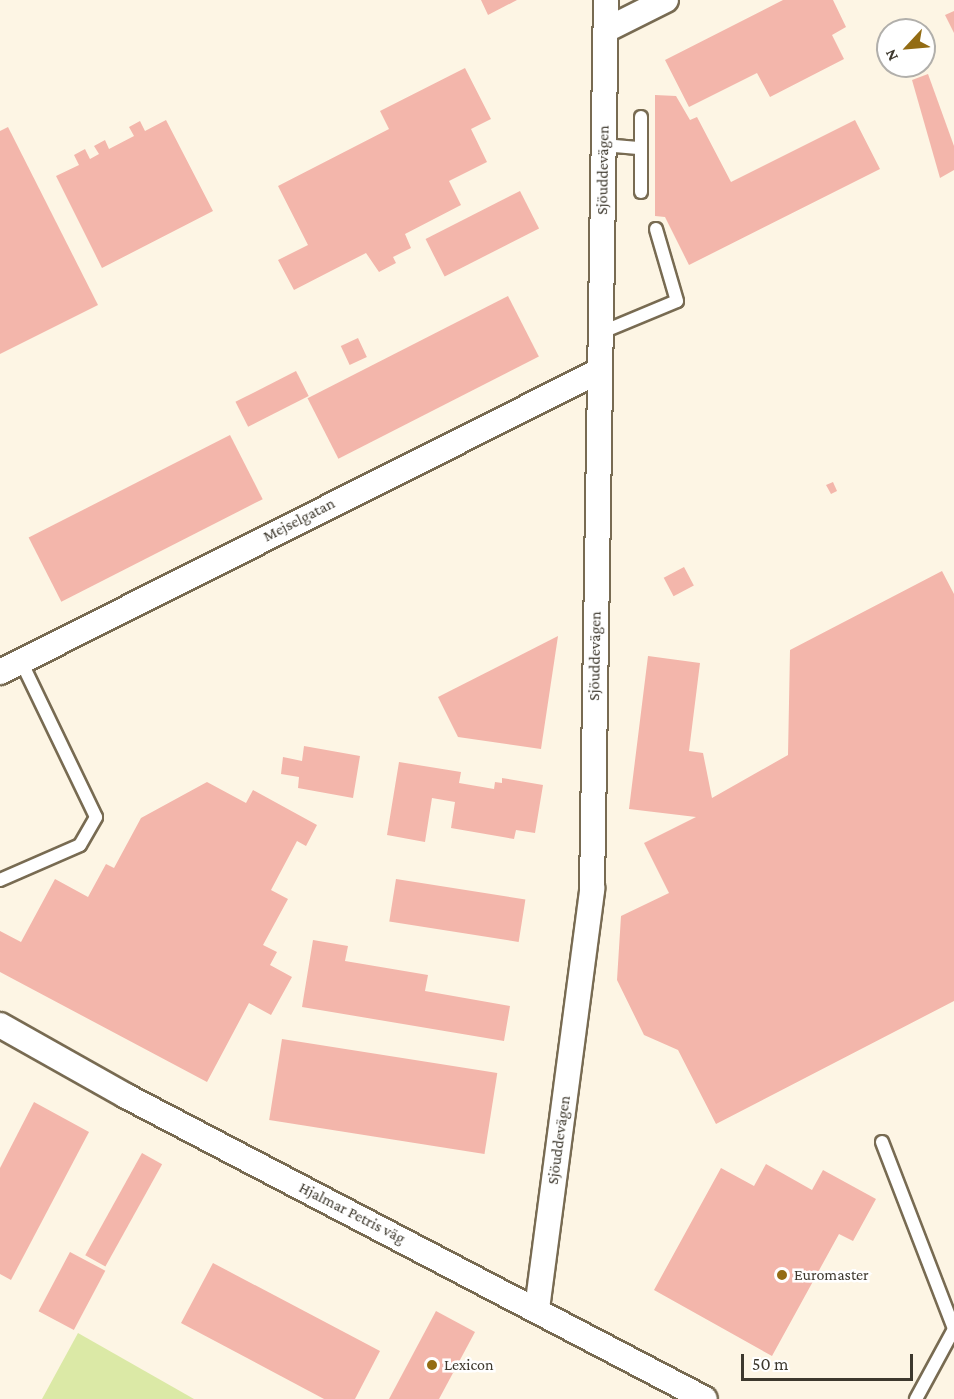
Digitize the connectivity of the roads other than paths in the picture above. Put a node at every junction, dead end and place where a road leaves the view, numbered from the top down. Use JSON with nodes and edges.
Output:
{"nodes":[{"id":1,"x":606,"y":0,"type":"edge"},
{"id":2,"x":666,"y":0,"type":"edge"},
{"id":3,"x":606,"y":30,"type":"junction"},
{"id":4,"x":641,"y":117,"type":"dead end"},
{"id":5,"x":603,"y":146,"type":"junction"},
{"id":6,"x":641,"y":148,"type":"junction"},
{"id":7,"x":641,"y":192,"type":"dead end"},
{"id":8,"x":656,"y":229,"type":"dead end"},
{"id":9,"x":600,"y":333,"type":"junction"},
{"id":10,"x":599,"y":371,"type":"junction"},
{"id":11,"x":11,"y":667,"type":"edge"},
{"id":12,"x":0,"y":880,"type":"edge"},
{"id":13,"x":0,"y":1025,"type":"edge"},
{"id":14,"x":882,"y":1142,"type":"dead end"},
{"id":15,"x":537,"y":1308,"type":"junction"},
{"id":16,"x":705,"y":1399,"type":"edge"},
{"id":17,"x":916,"y":1399,"type":"edge"}],
"edges":[{"from":1,"to":3,"type":"street","name":"Sjöuddevägen"},
{"from":2,"to":3,"type":"street"},
{"from":3,"to":5,"type":"street","name":"Sjöuddevägen"},
{"from":4,"to":6,"type":"lane"},
{"from":5,"to":6,"type":"lane"},
{"from":5,"to":9,"type":"street","name":"Sjöuddevägen"},
{"from":6,"to":7,"type":"lane"},
{"from":8,"to":9,"type":"lane"},
{"from":9,"to":10,"type":"street","name":"Sjöuddevägen"},
{"from":10,"to":11,"type":"street","name":"Mejselgatan"},
{"from":10,"to":15,"type":"street","name":"Sjöuddevägen"},
{"from":11,"to":12,"type":"lane"},
{"from":13,"to":15,"type":"street","name":"Hjalmar Petris väg"},
{"from":14,"to":17,"type":"lane"},
{"from":15,"to":16,"type":"street","name":"Hjalmar Petris väg"}]}
